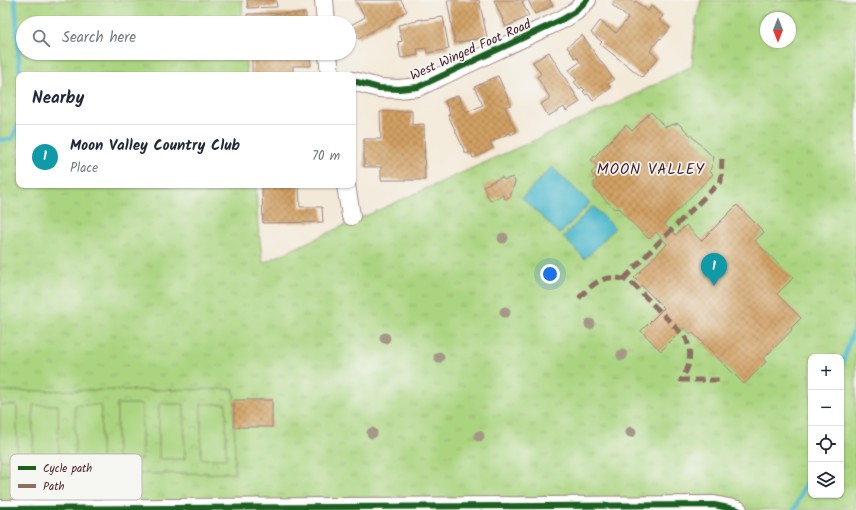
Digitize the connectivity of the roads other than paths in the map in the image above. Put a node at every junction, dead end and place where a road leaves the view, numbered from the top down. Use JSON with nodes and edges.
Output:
{"nodes":[{"id":1,"x":324,"y":0,"type":"edge"},
{"id":2,"x":587,"y":0,"type":"edge"},
{"id":3,"x":325,"y":16,"type":"edge"},
{"id":4,"x":329,"y":60,"type":"edge"},
{"id":5,"x":330,"y":72,"type":"edge"},
{"id":6,"x":356,"y":82,"type":"edge"},
{"id":7,"x":346,"y":188,"type":"edge"},
{"id":8,"x":351,"y":216,"type":"dead end"},
{"id":9,"x":0,"y":509,"type":"edge"},
{"id":10,"x":738,"y":510,"type":"edge"}],
"edges":[{"from":1,"to":3,"type":"street"},
{"from":2,"to":6,"type":"street","name":"West Winged Foot Road"},
{"from":4,"to":5,"type":"street"},
{"from":7,"to":8,"type":"street"},
{"from":9,"to":10,"type":"street"}]}
